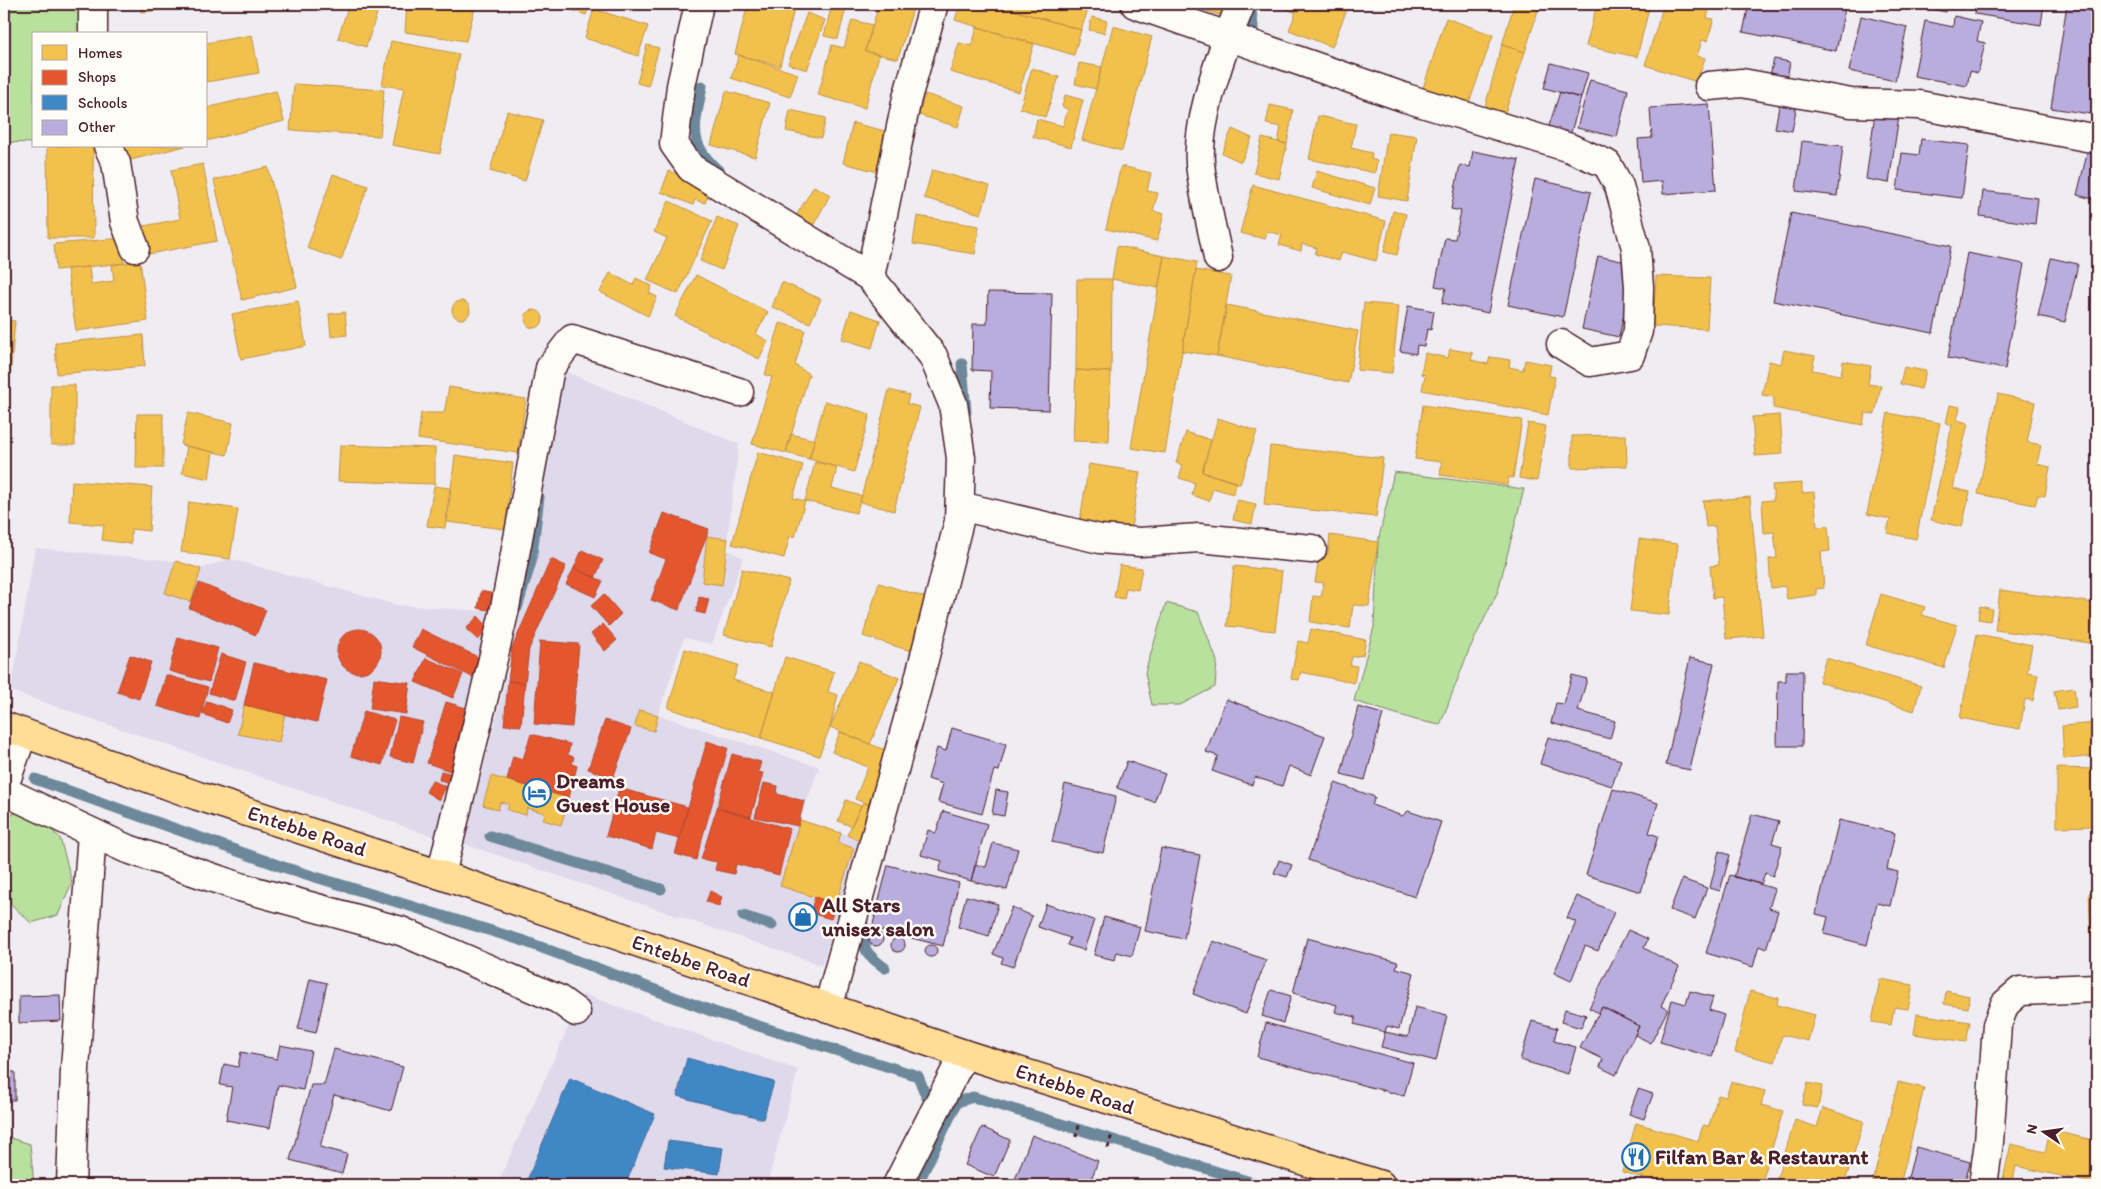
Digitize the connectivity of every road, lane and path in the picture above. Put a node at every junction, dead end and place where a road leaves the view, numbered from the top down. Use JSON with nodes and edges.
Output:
{"nodes":[{"id":1,"x":93,"y":4,"type":"edge"},
{"id":2,"x":699,"y":4,"type":"edge"},
{"id":3,"x":934,"y":4,"type":"edge"},
{"id":4,"x":1135,"y":4,"type":"edge"},
{"id":5,"x":1241,"y":4,"type":"edge"},
{"id":6,"x":93,"y":32,"type":"edge"},
{"id":7,"x":1228,"y":36,"type":"junction"},
{"id":8,"x":1709,"y":86,"type":"dead end"},
{"id":9,"x":2097,"y":139,"type":"edge"},
{"id":10,"x":109,"y":148,"type":"edge"},
{"id":11,"x":135,"y":248,"type":"dead end"},
{"id":12,"x":1218,"y":258,"type":"dead end"},
{"id":13,"x":870,"y":277,"type":"junction"},
{"id":14,"x":1561,"y":344,"type":"dead end"},
{"id":15,"x":739,"y":392,"type":"dead end"},
{"id":16,"x":960,"y":506,"type":"junction"},
{"id":17,"x":1312,"y":549,"type":"dead end"},
{"id":18,"x":13,"y":730,"type":"edge"},
{"id":19,"x":4,"y":786,"type":"edge"},
{"id":20,"x":4,"y":792,"type":"edge"},
{"id":21,"x":92,"y":833,"type":"junction"},
{"id":22,"x":441,"y":875,"type":"junction"},
{"id":23,"x":2097,"y":988,"type":"edge"},
{"id":24,"x":828,"y":1008,"type":"junction"},
{"id":25,"x":576,"y":1012,"type":"dead end"},
{"id":26,"x":964,"y":1054,"type":"junction"},
{"id":27,"x":1081,"y":1120,"type":"dead end"},
{"id":28,"x":1113,"y":1131,"type":"dead end"},
{"id":29,"x":1076,"y":1137,"type":"dead end"},
{"id":30,"x":1108,"y":1148,"type":"dead end"},
{"id":31,"x":71,"y":1185,"type":"edge"},
{"id":32,"x":897,"y":1185,"type":"edge"},
{"id":33,"x":1381,"y":1185,"type":"edge"},
{"id":34,"x":1982,"y":1185,"type":"edge"}],
"edges":[{"from":1,"to":6,"type":"street"},
{"from":2,"to":13,"type":"street"},
{"from":3,"to":13,"type":"street"},
{"from":4,"to":7,"type":"street"},
{"from":5,"to":7,"type":"street"},
{"from":7,"to":12,"type":"street"},
{"from":7,"to":14,"type":"street"},
{"from":8,"to":9,"type":"street"},
{"from":10,"to":11,"type":"street"},
{"from":13,"to":16,"type":"street"},
{"from":15,"to":22,"type":"street"},
{"from":16,"to":17,"type":"street"},
{"from":16,"to":24,"type":"street"},
{"from":18,"to":19,"type":"street"},
{"from":18,"to":22,"type":"main road","name":"Entebbe Road"},
{"from":20,"to":21,"type":"street"},
{"from":21,"to":25,"type":"street"},
{"from":21,"to":31,"type":"street"},
{"from":22,"to":24,"type":"main road","name":"Entebbe Road"},
{"from":23,"to":34,"type":"street"},
{"from":24,"to":26,"type":"main road","name":"Entebbe Road"},
{"from":26,"to":32,"type":"street"},
{"from":26,"to":33,"type":"main road","name":"Entebbe Road"},
{"from":27,"to":29,"type":"path"},
{"from":28,"to":30,"type":"path"}]}
